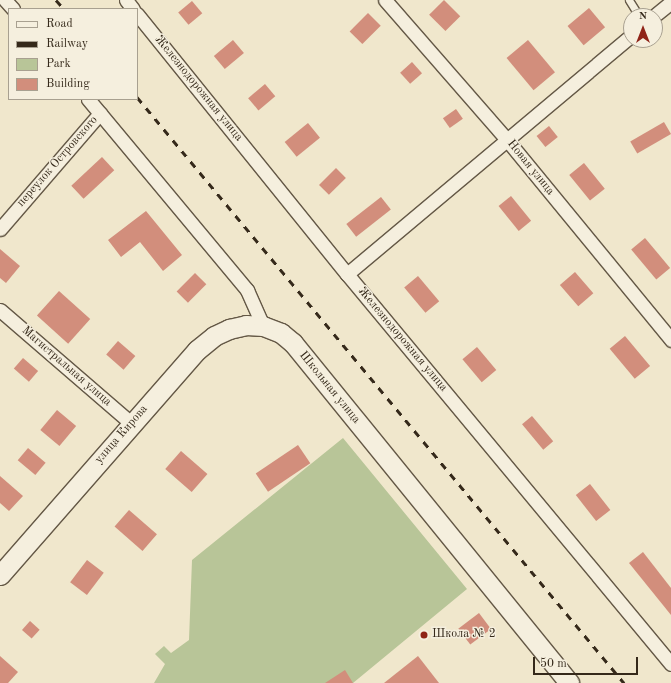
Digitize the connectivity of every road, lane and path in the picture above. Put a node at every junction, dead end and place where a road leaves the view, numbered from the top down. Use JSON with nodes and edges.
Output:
{"nodes":[{"id":1,"x":5,"y":0,"type":"edge"},
{"id":2,"x":126,"y":0,"type":"edge"},
{"id":3,"x":385,"y":0,"type":"edge"},
{"id":4,"x":671,"y":2,"type":"edge"},
{"id":5,"x":12,"y":8,"type":"edge"},
{"id":6,"x":132,"y":8,"type":"edge"},
{"id":7,"x":663,"y":9,"type":"edge"},
{"id":8,"x":138,"y":15,"type":"edge"},
{"id":9,"x":623,"y":43,"type":"edge"},
{"id":10,"x":89,"y":100,"type":"edge"},
{"id":11,"x":100,"y":113,"type":"junction"},
{"id":12,"x":507,"y":140,"type":"junction"},
{"id":13,"x":0,"y":229,"type":"edge"},
{"id":14,"x":347,"y":274,"type":"junction"},
{"id":15,"x":0,"y":310,"type":"edge"},
{"id":16,"x":263,"y":326,"type":"junction"},
{"id":17,"x":671,"y":340,"type":"edge"},
{"id":18,"x":131,"y":423,"type":"junction"},
{"id":19,"x":0,"y":575,"type":"edge"},
{"id":20,"x":671,"y":664,"type":"edge"},
{"id":21,"x":569,"y":683,"type":"edge"}],
"edges":[{"from":1,"to":5,"type":"street"},
{"from":2,"to":6,"type":"street"},
{"from":3,"to":12,"type":"street","name":"Новая улица"},
{"from":4,"to":7,"type":"street"},
{"from":8,"to":14,"type":"street","name":"Железнодорожная улица"},
{"from":9,"to":12,"type":"street"},
{"from":10,"to":11,"type":"street"},
{"from":11,"to":13,"type":"street","name":"переулок Островского"},
{"from":11,"to":16,"type":"street"},
{"from":12,"to":14,"type":"street"},
{"from":12,"to":17,"type":"street","name":"Новая улица"},
{"from":14,"to":20,"type":"street","name":"Железнодорожная улица"},
{"from":15,"to":18,"type":"street","name":"Магистральная улица"},
{"from":16,"to":18,"type":"main road","name":"улица Кирова"},
{"from":16,"to":21,"type":"main road","name":"Школьная улица"},
{"from":18,"to":19,"type":"main road","name":"улица Кирова"}]}
